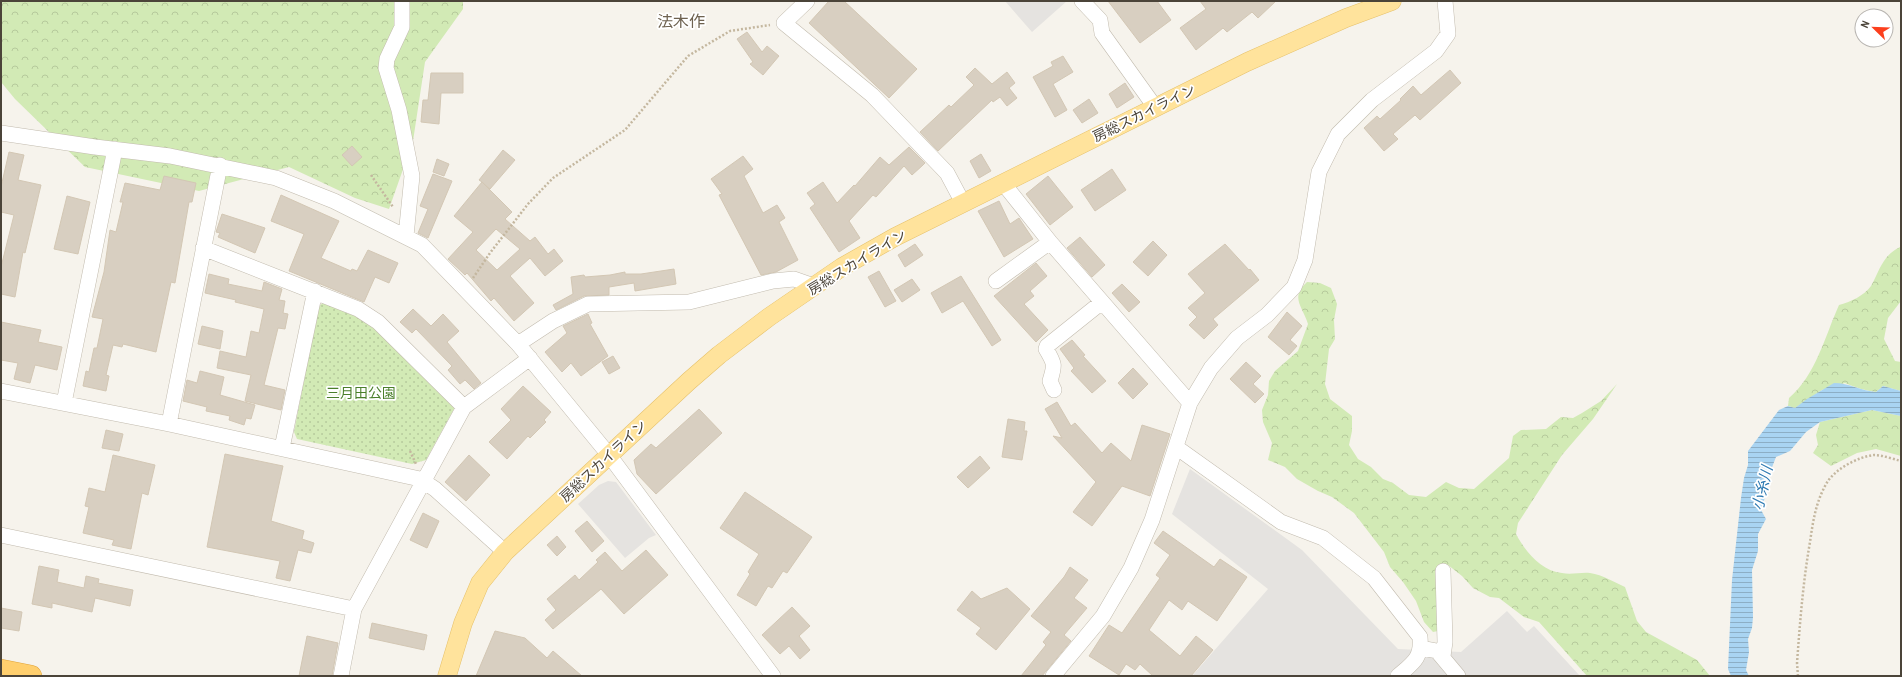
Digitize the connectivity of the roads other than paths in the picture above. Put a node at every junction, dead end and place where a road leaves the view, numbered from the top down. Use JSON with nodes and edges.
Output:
{"nodes":[{"id":1,"x":402,"y":1,"type":"edge"},
{"id":2,"x":807,"y":1,"type":"edge"},
{"id":3,"x":1082,"y":1,"type":"edge"},
{"id":4,"x":1392,"y":1,"type":"edge"},
{"id":5,"x":1445,"y":1,"type":"edge"},
{"id":6,"x":1155,"y":107,"type":"junction"},
{"id":7,"x":1,"y":133,"type":"edge"},
{"id":8,"x":115,"y":149,"type":"junction"},
{"id":9,"x":220,"y":165,"type":"junction"},
{"id":10,"x":1003,"y":183,"type":"junction"},
{"id":11,"x":963,"y":203,"type":"junction"},
{"id":12,"x":406,"y":236,"type":"junction"},
{"id":13,"x":1050,"y":242,"type":"junction"},
{"id":14,"x":203,"y":248,"type":"junction"},
{"id":15,"x":996,"y":280,"type":"dead end"},
{"id":16,"x":814,"y":286,"type":"junction"},
{"id":17,"x":316,"y":291,"type":"junction"},
{"id":18,"x":1102,"y":302,"type":"junction"},
{"id":19,"x":518,"y":344,"type":"junction"},
{"id":20,"x":530,"y":358,"type":"junction"},
{"id":21,"x":1054,"y":390,"type":"dead end"},
{"id":22,"x":1,"y":392,"type":"edge"},
{"id":23,"x":64,"y":403,"type":"junction"},
{"id":24,"x":1190,"y":403,"type":"junction"},
{"id":25,"x":464,"y":407,"type":"junction"},
{"id":26,"x":169,"y":424,"type":"junction"},
{"id":27,"x":1176,"y":447,"type":"junction"},
{"id":28,"x":282,"y":448,"type":"junction"},
{"id":29,"x":609,"y":455,"type":"junction"},
{"id":30,"x":423,"y":481,"type":"junction"},
{"id":31,"x":1,"y":535,"type":"edge"},
{"id":32,"x":505,"y":552,"type":"junction"},
{"id":33,"x":1443,"y":571,"type":"dead end"},
{"id":34,"x":354,"y":609,"type":"junction"},
{"id":35,"x":1421,"y":648,"type":"junction"},
{"id":36,"x":1443,"y":656,"type":"junction"},
{"id":37,"x":1,"y":670,"type":"edge"},
{"id":38,"x":31,"y":676,"type":"edge"},
{"id":39,"x":341,"y":676,"type":"edge"},
{"id":40,"x":448,"y":676,"type":"edge"},
{"id":41,"x":772,"y":676,"type":"edge"},
{"id":42,"x":1053,"y":676,"type":"edge"},
{"id":43,"x":1398,"y":676,"type":"edge"},
{"id":44,"x":1458,"y":676,"type":"edge"}],
"edges":[{"from":1,"to":12,"type":"street"},
{"from":2,"to":11,"type":"street"},
{"from":3,"to":6,"type":"street"},
{"from":4,"to":6,"type":"main road","name":"房総スカイライン"},
{"from":5,"to":24,"type":"street"},
{"from":6,"to":10,"type":"main road","name":"房総スカイライン"},
{"from":7,"to":8,"type":"street"},
{"from":8,"to":9,"type":"street"},
{"from":8,"to":23,"type":"street"},
{"from":9,"to":12,"type":"street"},
{"from":9,"to":14,"type":"street"},
{"from":10,"to":11,"type":"main road","name":"房総スカイライン"},
{"from":10,"to":13,"type":"street"},
{"from":11,"to":16,"type":"main road","name":"房総スカイライン"},
{"from":12,"to":19,"type":"street"},
{"from":13,"to":15,"type":"street"},
{"from":13,"to":18,"type":"street"},
{"from":14,"to":17,"type":"street"},
{"from":14,"to":26,"type":"street"},
{"from":16,"to":19,"type":"street"},
{"from":16,"to":29,"type":"main road","name":"房総スカイライン"},
{"from":17,"to":25,"type":"street"},
{"from":17,"to":28,"type":"street"},
{"from":18,"to":21,"type":"street"},
{"from":18,"to":24,"type":"street"},
{"from":19,"to":20,"type":"street"},
{"from":20,"to":25,"type":"street"},
{"from":20,"to":29,"type":"street"},
{"from":22,"to":23,"type":"street"},
{"from":23,"to":26,"type":"street"},
{"from":24,"to":27,"type":"street"},
{"from":25,"to":30,"type":"street"},
{"from":26,"to":28,"type":"street"},
{"from":27,"to":35,"type":"street"},
{"from":27,"to":42,"type":"street"},
{"from":28,"to":30,"type":"street"},
{"from":29,"to":32,"type":"main road","name":"房総スカイライン"},
{"from":29,"to":41,"type":"street"},
{"from":30,"to":32,"type":"street"},
{"from":30,"to":34,"type":"street"},
{"from":31,"to":34,"type":"street"},
{"from":32,"to":40,"type":"main road","name":"房総スカイライン"},
{"from":33,"to":36,"type":"street"},
{"from":34,"to":39,"type":"street"},
{"from":35,"to":36,"type":"street"},
{"from":35,"to":43,"type":"street"},
{"from":36,"to":44,"type":"street"},
{"from":37,"to":38,"type":"highway"}]}
